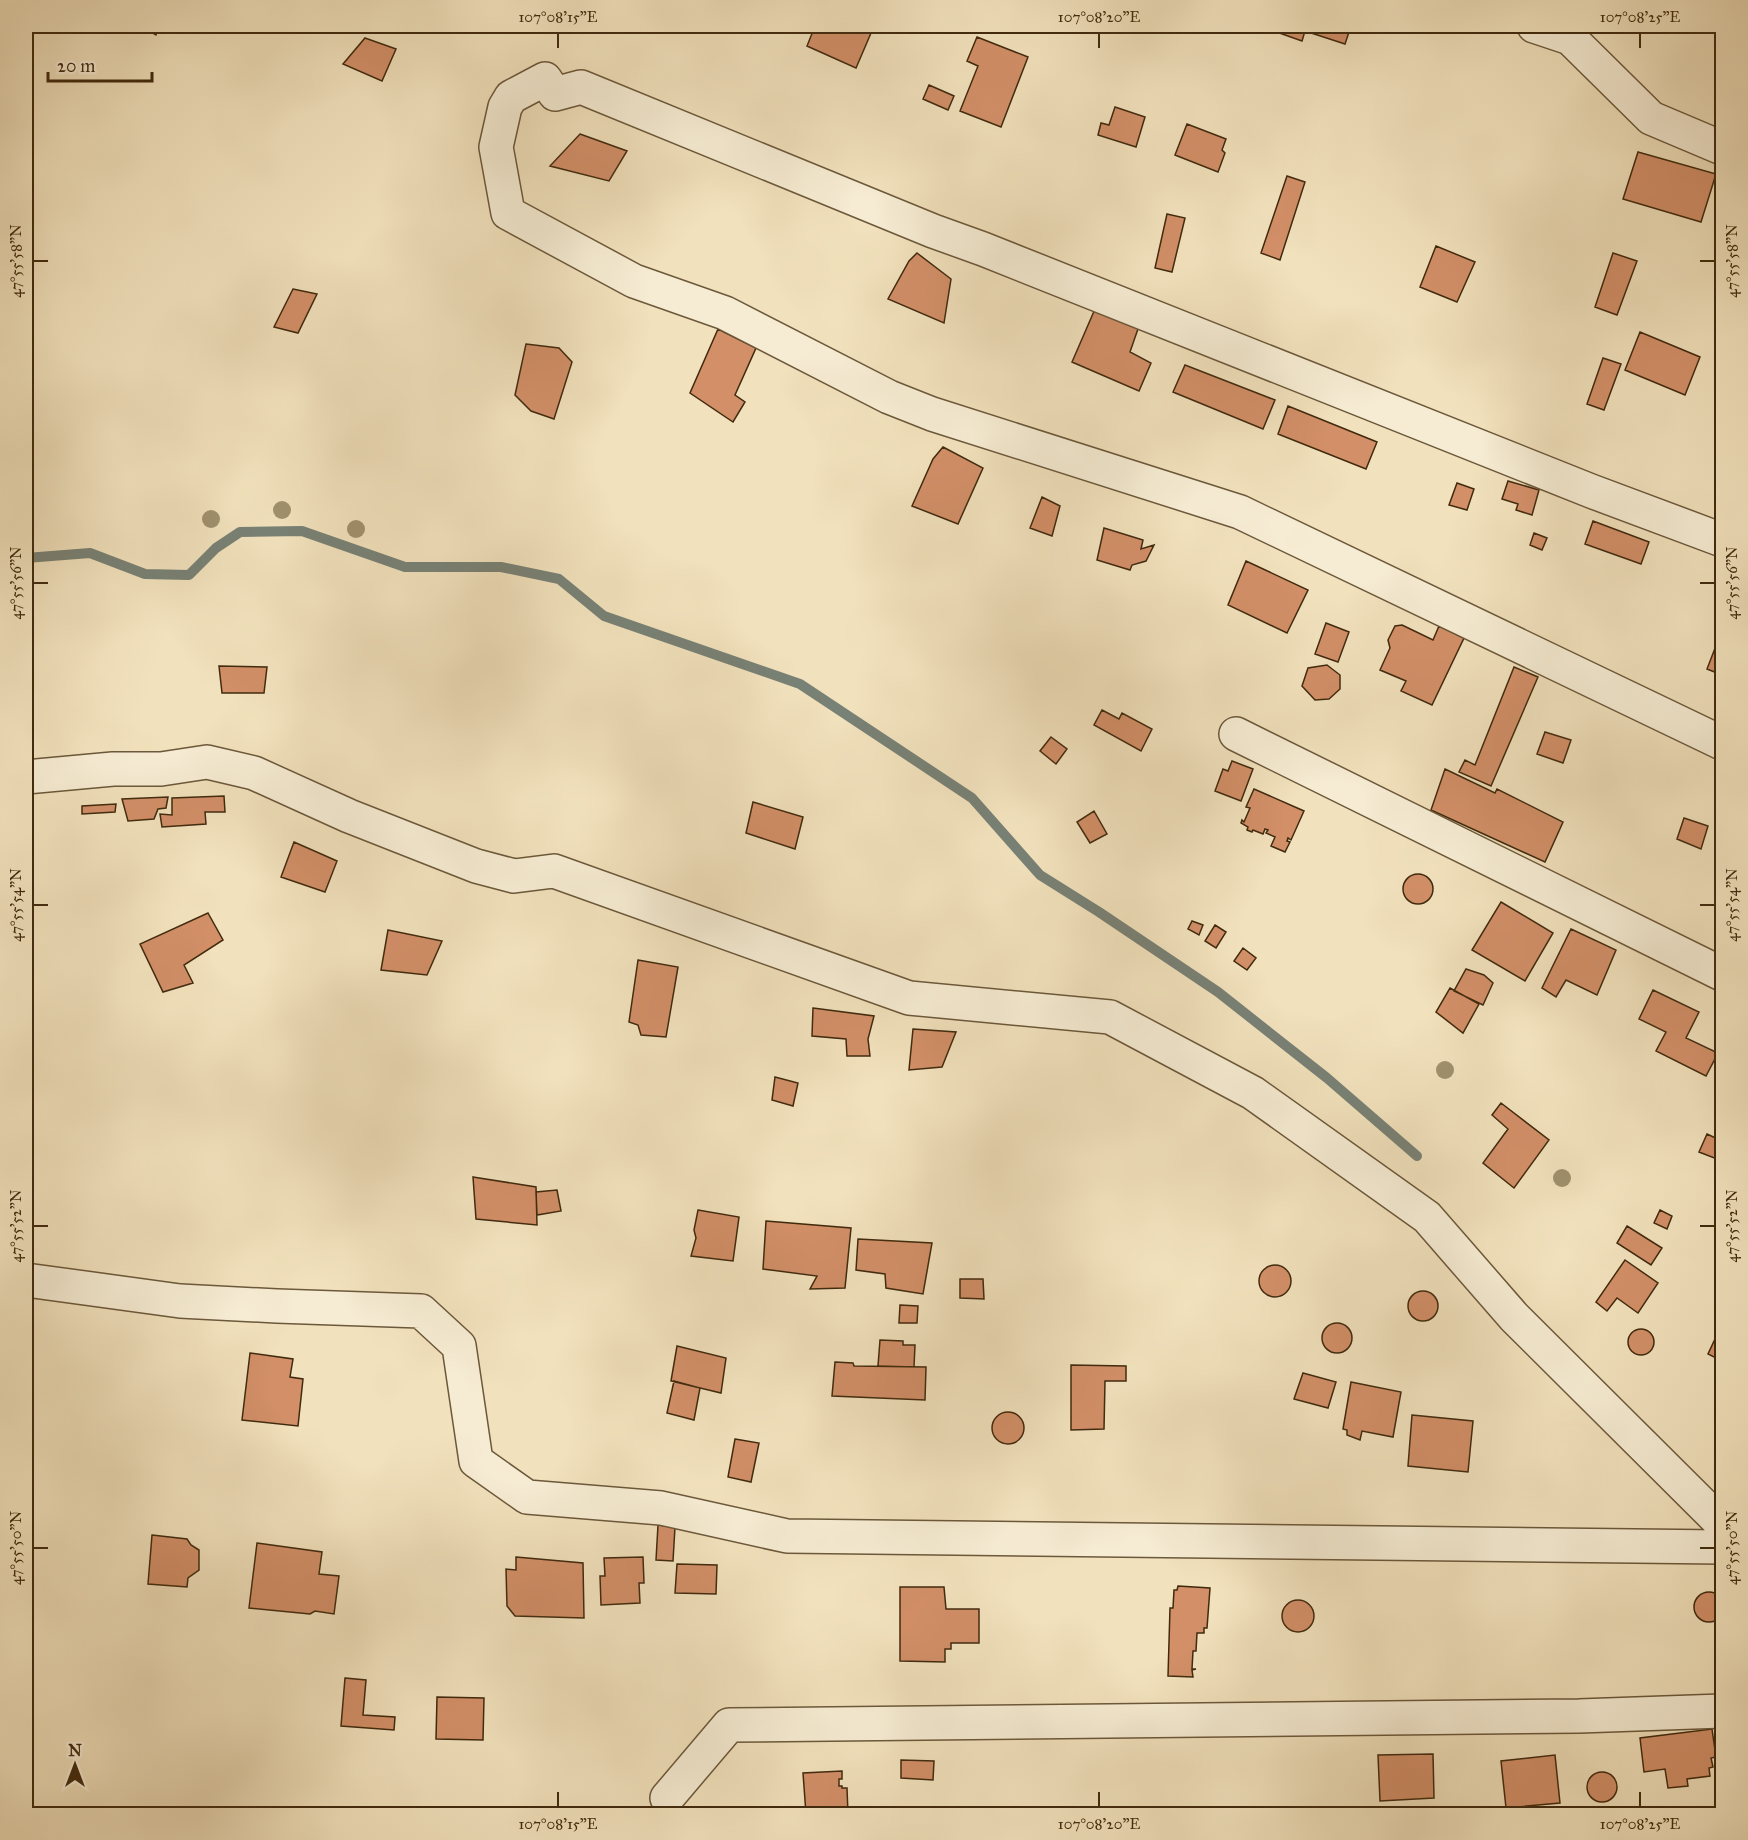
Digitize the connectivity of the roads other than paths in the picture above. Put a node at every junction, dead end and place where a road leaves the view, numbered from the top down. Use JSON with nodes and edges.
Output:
{"nodes":[{"id":1,"x":1534,"y":26,"type":"edge"},
{"id":2,"x":1722,"y":148,"type":"edge"},
{"id":3,"x":1722,"y":540,"type":"edge"},
{"id":4,"x":1236,"y":734,"type":"dead end"},
{"id":5,"x":1722,"y":743,"type":"edge"},
{"id":6,"x":26,"y":777,"type":"edge"},
{"id":7,"x":1722,"y":974,"type":"edge"},
{"id":8,"x":26,"y":1280,"type":"edge"},
{"id":9,"x":1722,"y":1524,"type":"edge"},
{"id":10,"x":1722,"y":1547,"type":"edge"},
{"id":11,"x":1722,"y":1711,"type":"edge"},
{"id":12,"x":667,"y":1798,"type":"dead end"}],
"edges":[{"from":1,"to":2,"type":"street"},
{"from":3,"to":5,"type":"street"},
{"from":4,"to":7,"type":"street"},
{"from":6,"to":9,"type":"street"},
{"from":8,"to":10,"type":"street"},
{"from":11,"to":12,"type":"street"}]}
